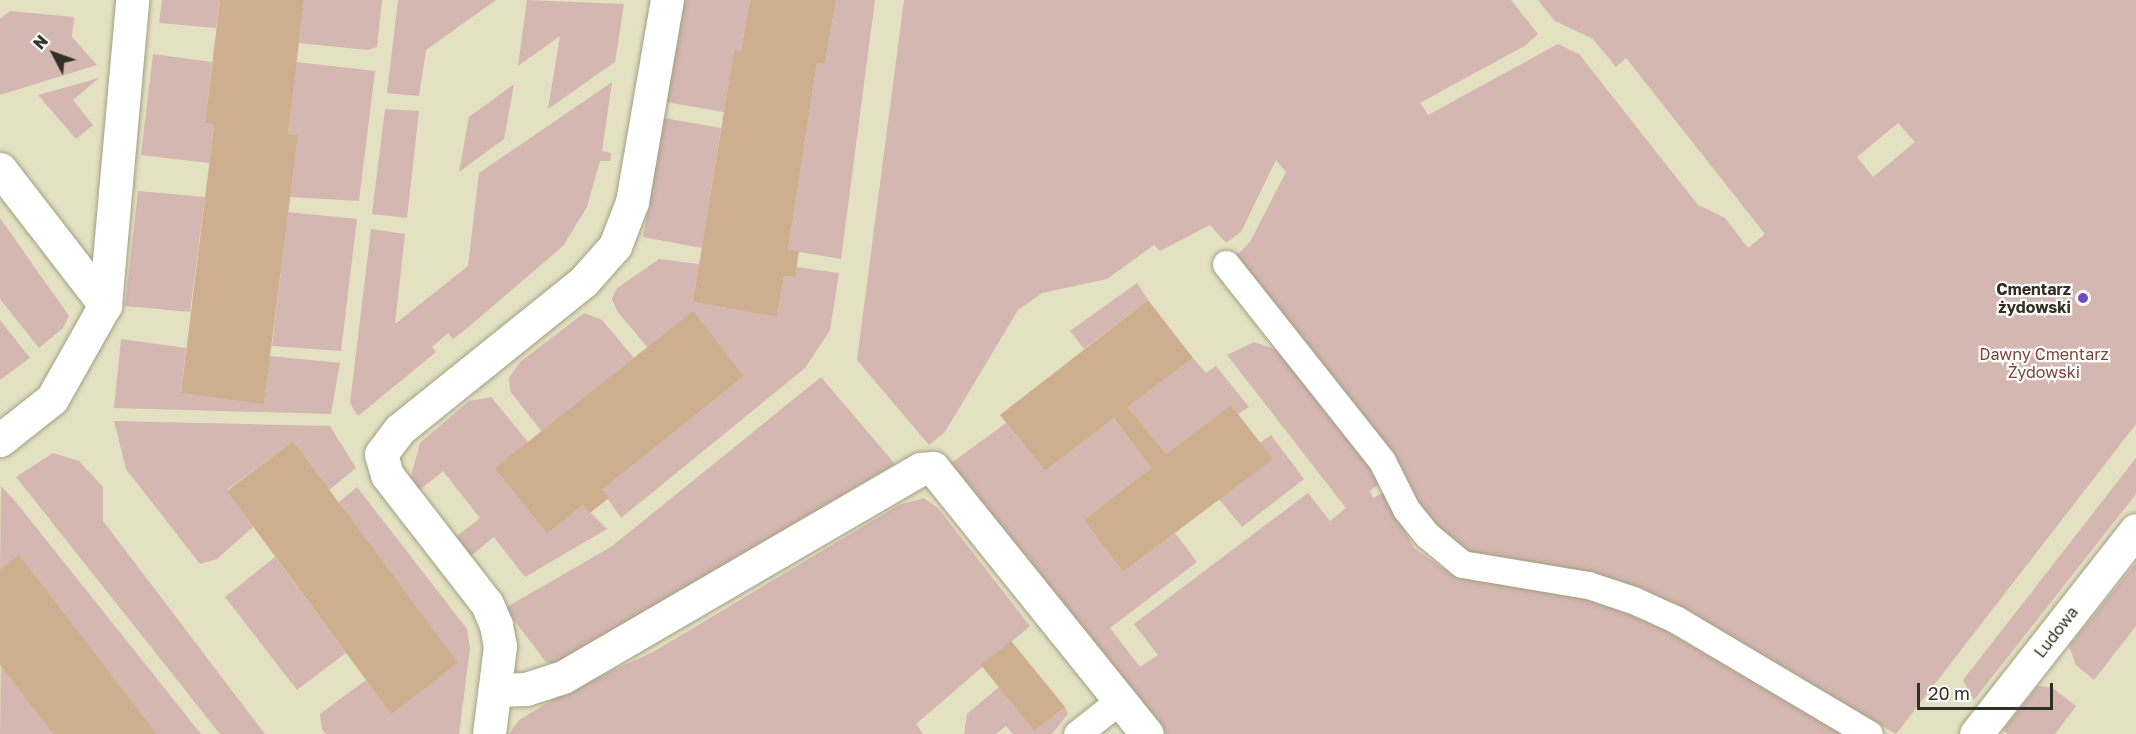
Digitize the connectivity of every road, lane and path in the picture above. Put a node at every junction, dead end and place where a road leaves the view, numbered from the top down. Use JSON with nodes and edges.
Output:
{"nodes":[{"id":1,"x":132,"y":0,"type":"edge"},
{"id":2,"x":667,"y":0,"type":"edge"},
{"id":3,"x":0,"y":169,"type":"edge"},
{"id":4,"x":1226,"y":264,"type":"dead end"},
{"id":5,"x":105,"y":305,"type":"junction"},
{"id":6,"x":0,"y":440,"type":"edge"},
{"id":7,"x":2136,"y":530,"type":"edge"},
{"id":8,"x":495,"y":690,"type":"junction"},
{"id":9,"x":1120,"y":700,"type":"junction"},
{"id":10,"x":489,"y":734,"type":"edge"},
{"id":11,"x":1077,"y":734,"type":"edge"},
{"id":12,"x":1147,"y":734,"type":"edge"},
{"id":13,"x":1869,"y":734,"type":"edge"},
{"id":14,"x":1977,"y":734,"type":"edge"}],
"edges":[{"from":1,"to":5,"type":"street"},
{"from":2,"to":8,"type":"street"},
{"from":3,"to":5,"type":"street"},
{"from":4,"to":13,"type":"lane"},
{"from":5,"to":6,"type":"street"},
{"from":7,"to":14,"type":"street","name":"Ludowa"},
{"from":8,"to":9,"type":"street"},
{"from":8,"to":10,"type":"street"},
{"from":9,"to":11,"type":"lane"},
{"from":9,"to":12,"type":"street"}]}
